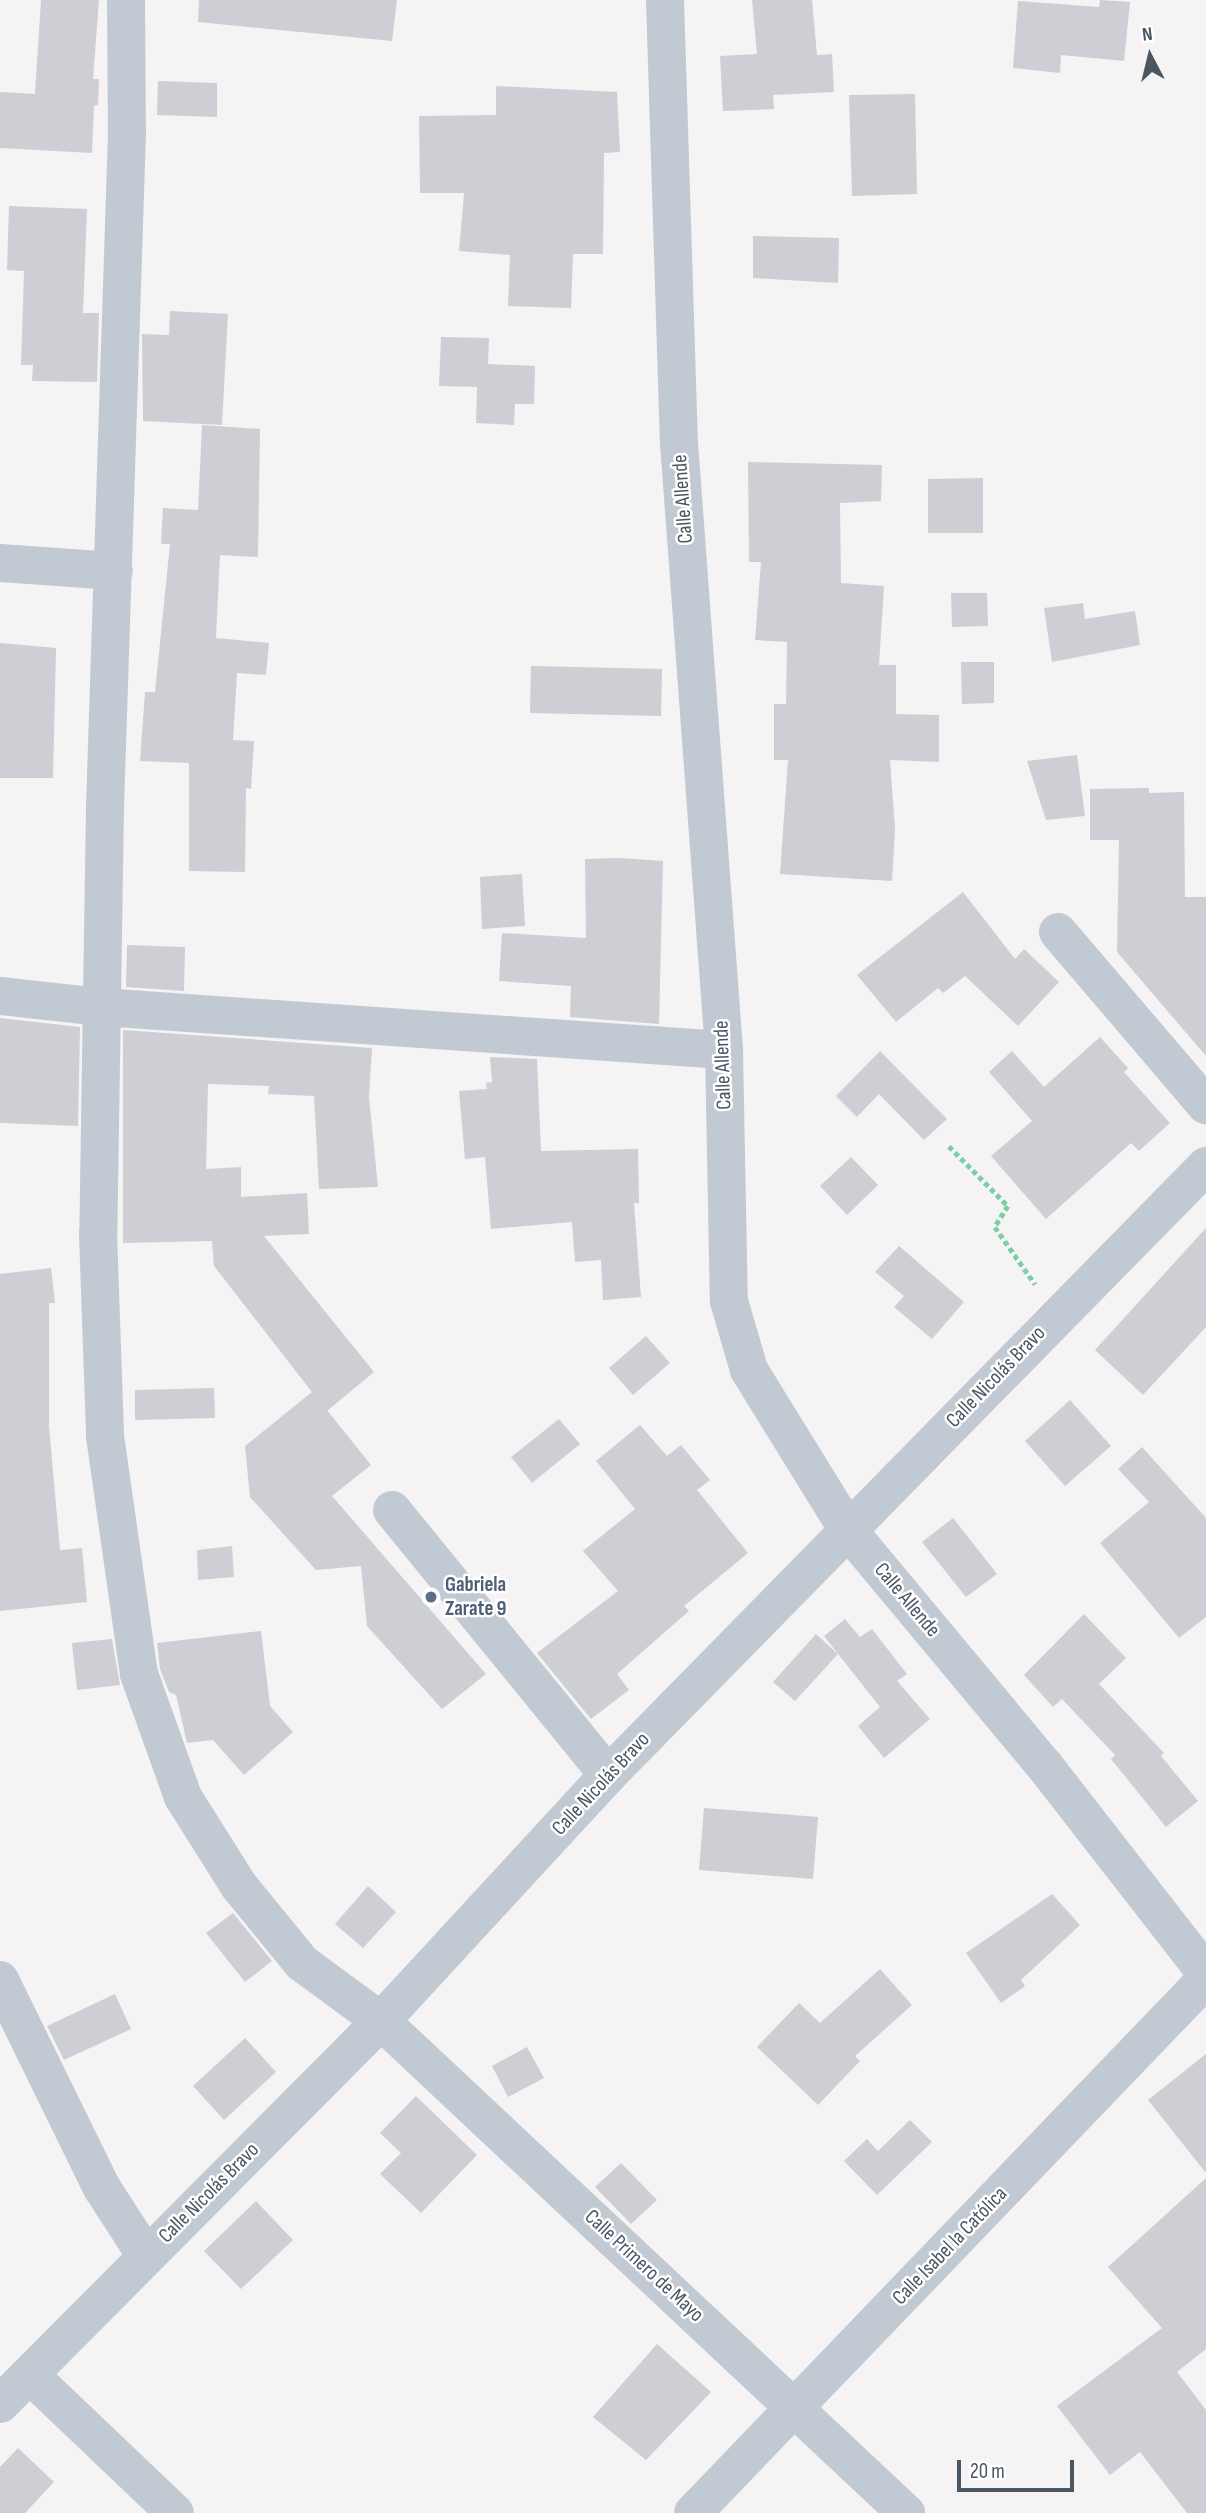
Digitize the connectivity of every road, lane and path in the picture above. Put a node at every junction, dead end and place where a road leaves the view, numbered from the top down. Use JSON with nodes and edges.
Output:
{"nodes":[{"id":1,"x":126,"y":0,"type":"edge"},
{"id":2,"x":665,"y":0,"type":"edge"},
{"id":3,"x":0,"y":563,"type":"edge"},
{"id":4,"x":114,"y":571,"type":"junction"},
{"id":5,"x":1058,"y":932,"type":"dead end"},
{"id":6,"x":0,"y":996,"type":"edge"},
{"id":7,"x":101,"y":1007,"type":"junction"},
{"id":8,"x":724,"y":1050,"type":"junction"},
{"id":9,"x":1206,"y":1105,"type":"edge"},
{"id":10,"x":949,"y":1146,"type":"dead end"},
{"id":11,"x":1206,"y":1166,"type":"edge"},
{"id":12,"x":1056,"y":1315,"type":"junction"},
{"id":13,"x":392,"y":1510,"type":"dead end"},
{"id":14,"x":848,"y":1530,"type":"junction"},
{"id":15,"x":608,"y":1774,"type":"junction"},
{"id":16,"x":1206,"y":1973,"type":"edge"},
{"id":17,"x":1206,"y":1979,"type":"edge"},
{"id":18,"x":0,"y":1980,"type":"edge"},
{"id":19,"x":381,"y":2021,"type":"junction"},
{"id":20,"x":146,"y":2256,"type":"junction"},
{"id":21,"x":30,"y":2375,"type":"junction"},
{"id":22,"x":0,"y":2404,"type":"edge"},
{"id":23,"x":796,"y":2407,"type":"junction"},
{"id":24,"x":175,"y":2513,"type":"edge"},
{"id":25,"x":693,"y":2513,"type":"edge"},
{"id":26,"x":906,"y":2513,"type":"edge"}],
"edges":[{"from":1,"to":4,"type":"street","name":"Calle Primero de Mayo"},
{"from":2,"to":8,"type":"street","name":"Calle Allende"},
{"from":3,"to":4,"type":"street"},
{"from":4,"to":7,"type":"street","name":"Calle Primero de Mayo"},
{"from":5,"to":9,"type":"street"},
{"from":6,"to":7,"type":"street"},
{"from":7,"to":8,"type":"street"},
{"from":7,"to":19,"type":"street","name":"Calle Primero de Mayo"},
{"from":8,"to":14,"type":"street","name":"Calle Allende"},
{"from":10,"to":12,"type":"path"},
{"from":11,"to":12,"type":"street","name":"Calle Nicolás Bravo"},
{"from":12,"to":14,"type":"street","name":"Calle Nicolás Bravo"},
{"from":13,"to":15,"type":"street"},
{"from":14,"to":15,"type":"street","name":"Calle Nicolás Bravo"},
{"from":14,"to":16,"type":"street","name":"Calle Allende"},
{"from":15,"to":19,"type":"street","name":"Calle Nicolás Bravo"},
{"from":17,"to":23,"type":"street","name":"Calle Isabel la Católica"},
{"from":18,"to":20,"type":"street"},
{"from":19,"to":20,"type":"street","name":"Calle Nicolás Bravo"},
{"from":19,"to":23,"type":"street","name":"Calle Primero de Mayo"},
{"from":20,"to":21,"type":"street","name":"Calle Nicolás Bravo"},
{"from":21,"to":22,"type":"street","name":"Calle Nicolás Bravo"},
{"from":21,"to":24,"type":"street"},
{"from":23,"to":25,"type":"street","name":"Calle Isabel la Católica"},
{"from":23,"to":26,"type":"street","name":"Calle Primero de Mayo"}]}
